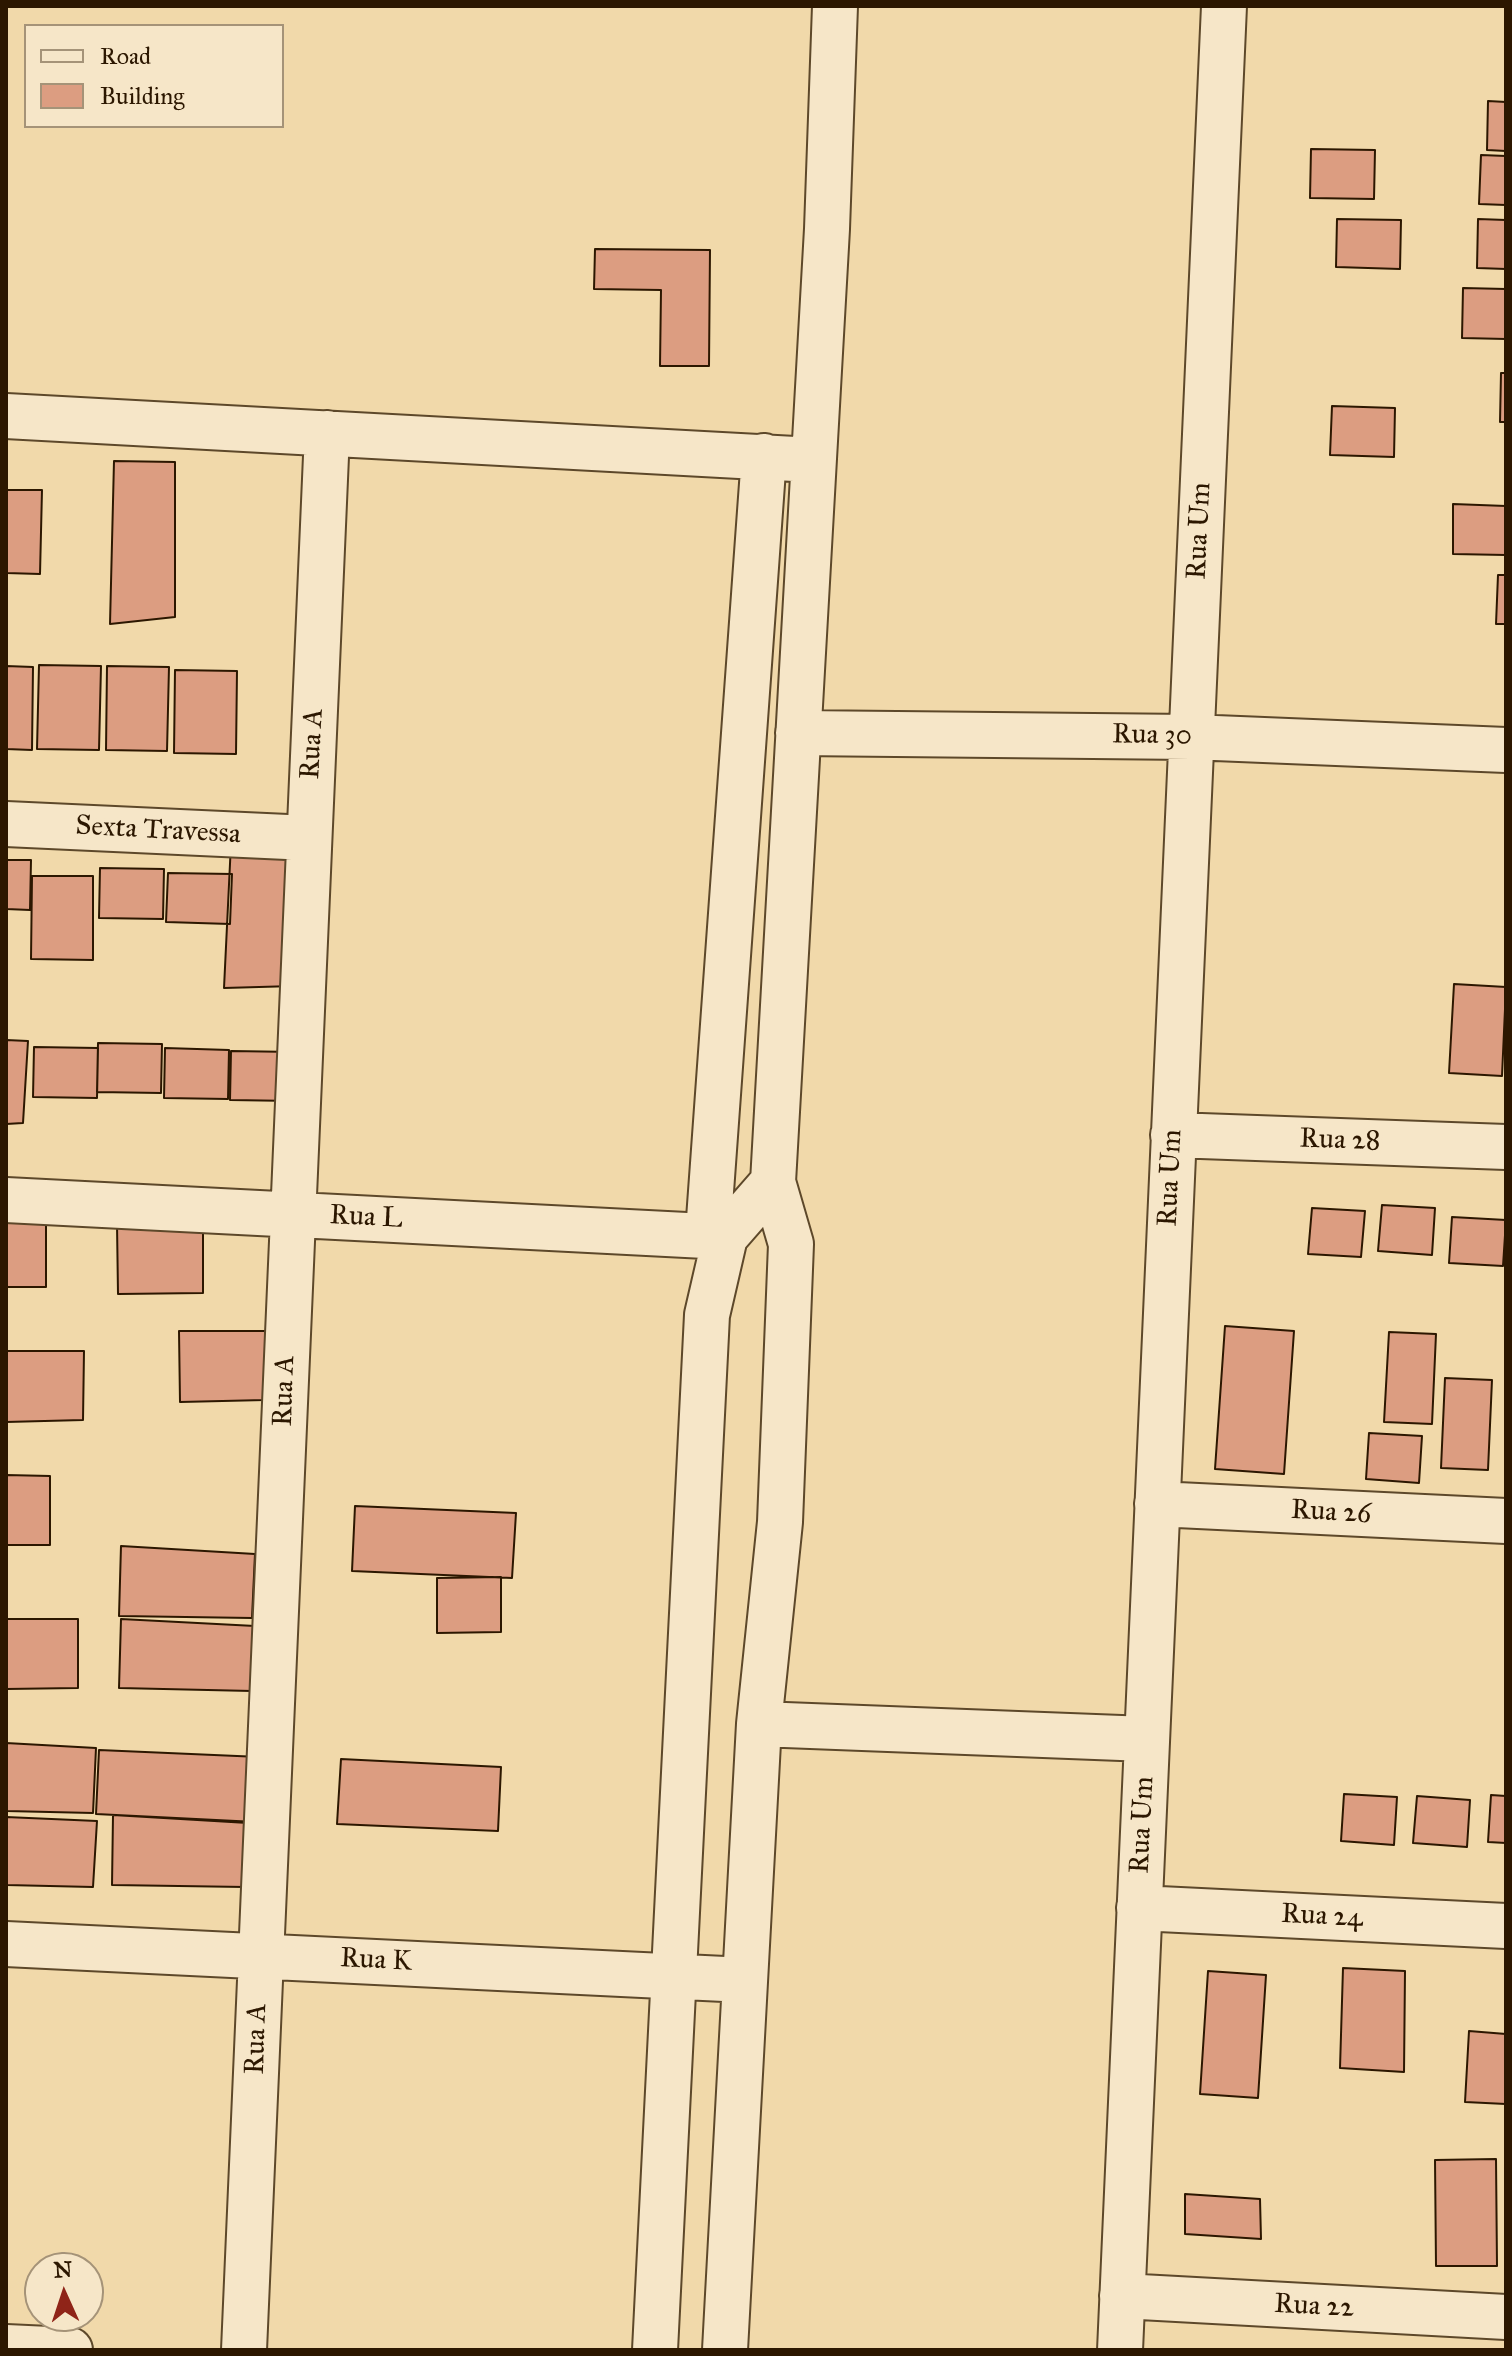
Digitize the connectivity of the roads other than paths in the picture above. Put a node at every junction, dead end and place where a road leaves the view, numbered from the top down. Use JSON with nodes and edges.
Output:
{"nodes":[{"id":1,"x":835,"y":6,"type":"edge"},
{"id":2,"x":1224,"y":6,"type":"edge"},
{"id":3,"x":6,"y":416,"type":"edge"},
{"id":4,"x":327,"y":433,"type":"junction"},
{"id":5,"x":764,"y":456,"type":"junction"},
{"id":6,"x":813,"y":460,"type":"junction"},
{"id":7,"x":798,"y":733,"type":"junction"},
{"id":8,"x":1191,"y":737,"type":"junction"},
{"id":9,"x":1506,"y":750,"type":"edge"},
{"id":10,"x":6,"y":824,"type":"edge"},
{"id":11,"x":309,"y":838,"type":"junction"},
{"id":12,"x":1173,"y":1135,"type":"junction"},
{"id":13,"x":1506,"y":1147,"type":"edge"},
{"id":14,"x":773,"y":1182,"type":"junction"},
{"id":15,"x":6,"y":1200,"type":"edge"},
{"id":16,"x":293,"y":1214,"type":"junction"},
{"id":17,"x":717,"y":1235,"type":"junction"},
{"id":18,"x":1157,"y":1504,"type":"junction"},
{"id":19,"x":1506,"y":1521,"type":"edge"},
{"id":20,"x":759,"y":1724,"type":"junction"},
{"id":21,"x":1147,"y":1739,"type":"junction"},
{"id":22,"x":1139,"y":1908,"type":"junction"},
{"id":23,"x":1506,"y":1926,"type":"edge"},
{"id":24,"x":6,"y":1944,"type":"edge"},
{"id":25,"x":261,"y":1955,"type":"junction"},
{"id":26,"x":672,"y":1975,"type":"junction"},
{"id":27,"x":745,"y":1980,"type":"junction"},
{"id":28,"x":1122,"y":2296,"type":"junction"},
{"id":29,"x":1506,"y":2317,"type":"edge"},
{"id":30,"x":6,"y":2347,"type":"edge"},
{"id":31,"x":70,"y":2350,"type":"edge"},
{"id":32,"x":244,"y":2350,"type":"edge"},
{"id":33,"x":655,"y":2350,"type":"edge"},
{"id":34,"x":725,"y":2350,"type":"edge"},
{"id":35,"x":1120,"y":2350,"type":"edge"}],
"edges":[{"from":1,"to":6,"type":"street"},
{"from":2,"to":8,"type":"street","name":"Rua Um"},
{"from":3,"to":4,"type":"street"},
{"from":4,"to":5,"type":"street"},
{"from":4,"to":11,"type":"street","name":"Rua A"},
{"from":5,"to":6,"type":"street"},
{"from":5,"to":17,"type":"street"},
{"from":6,"to":7,"type":"street"},
{"from":7,"to":8,"type":"street","name":"Rua 30"},
{"from":7,"to":14,"type":"street"},
{"from":8,"to":9,"type":"street","name":"Rua 30"},
{"from":8,"to":12,"type":"street","name":"Rua Um"},
{"from":10,"to":11,"type":"street","name":"Sexta Travessa"},
{"from":11,"to":16,"type":"street","name":"Rua A"},
{"from":12,"to":13,"type":"street","name":"Rua 28"},
{"from":12,"to":18,"type":"street","name":"Rua Um"},
{"from":14,"to":17,"type":"street"},
{"from":14,"to":20,"type":"street"},
{"from":15,"to":16,"type":"street","name":"Rua L"},
{"from":16,"to":17,"type":"street","name":"Rua L"},
{"from":16,"to":25,"type":"street","name":"Rua A"},
{"from":17,"to":26,"type":"street"},
{"from":18,"to":19,"type":"street","name":"Rua 26"},
{"from":18,"to":21,"type":"street","name":"Rua Um"},
{"from":20,"to":21,"type":"street"},
{"from":20,"to":27,"type":"street"},
{"from":21,"to":22,"type":"street","name":"Rua Um"},
{"from":22,"to":23,"type":"street","name":"Rua 24"},
{"from":22,"to":28,"type":"street","name":"Rua Um"},
{"from":24,"to":25,"type":"street","name":"Rua K"},
{"from":25,"to":26,"type":"street","name":"Rua K"},
{"from":25,"to":32,"type":"street","name":"Rua A"},
{"from":26,"to":27,"type":"street","name":"Rua K"},
{"from":26,"to":33,"type":"street"},
{"from":27,"to":34,"type":"street"},
{"from":28,"to":29,"type":"street","name":"Rua 22"},
{"from":28,"to":35,"type":"street","name":"Rua Um"},
{"from":30,"to":31,"type":"street"}]}
